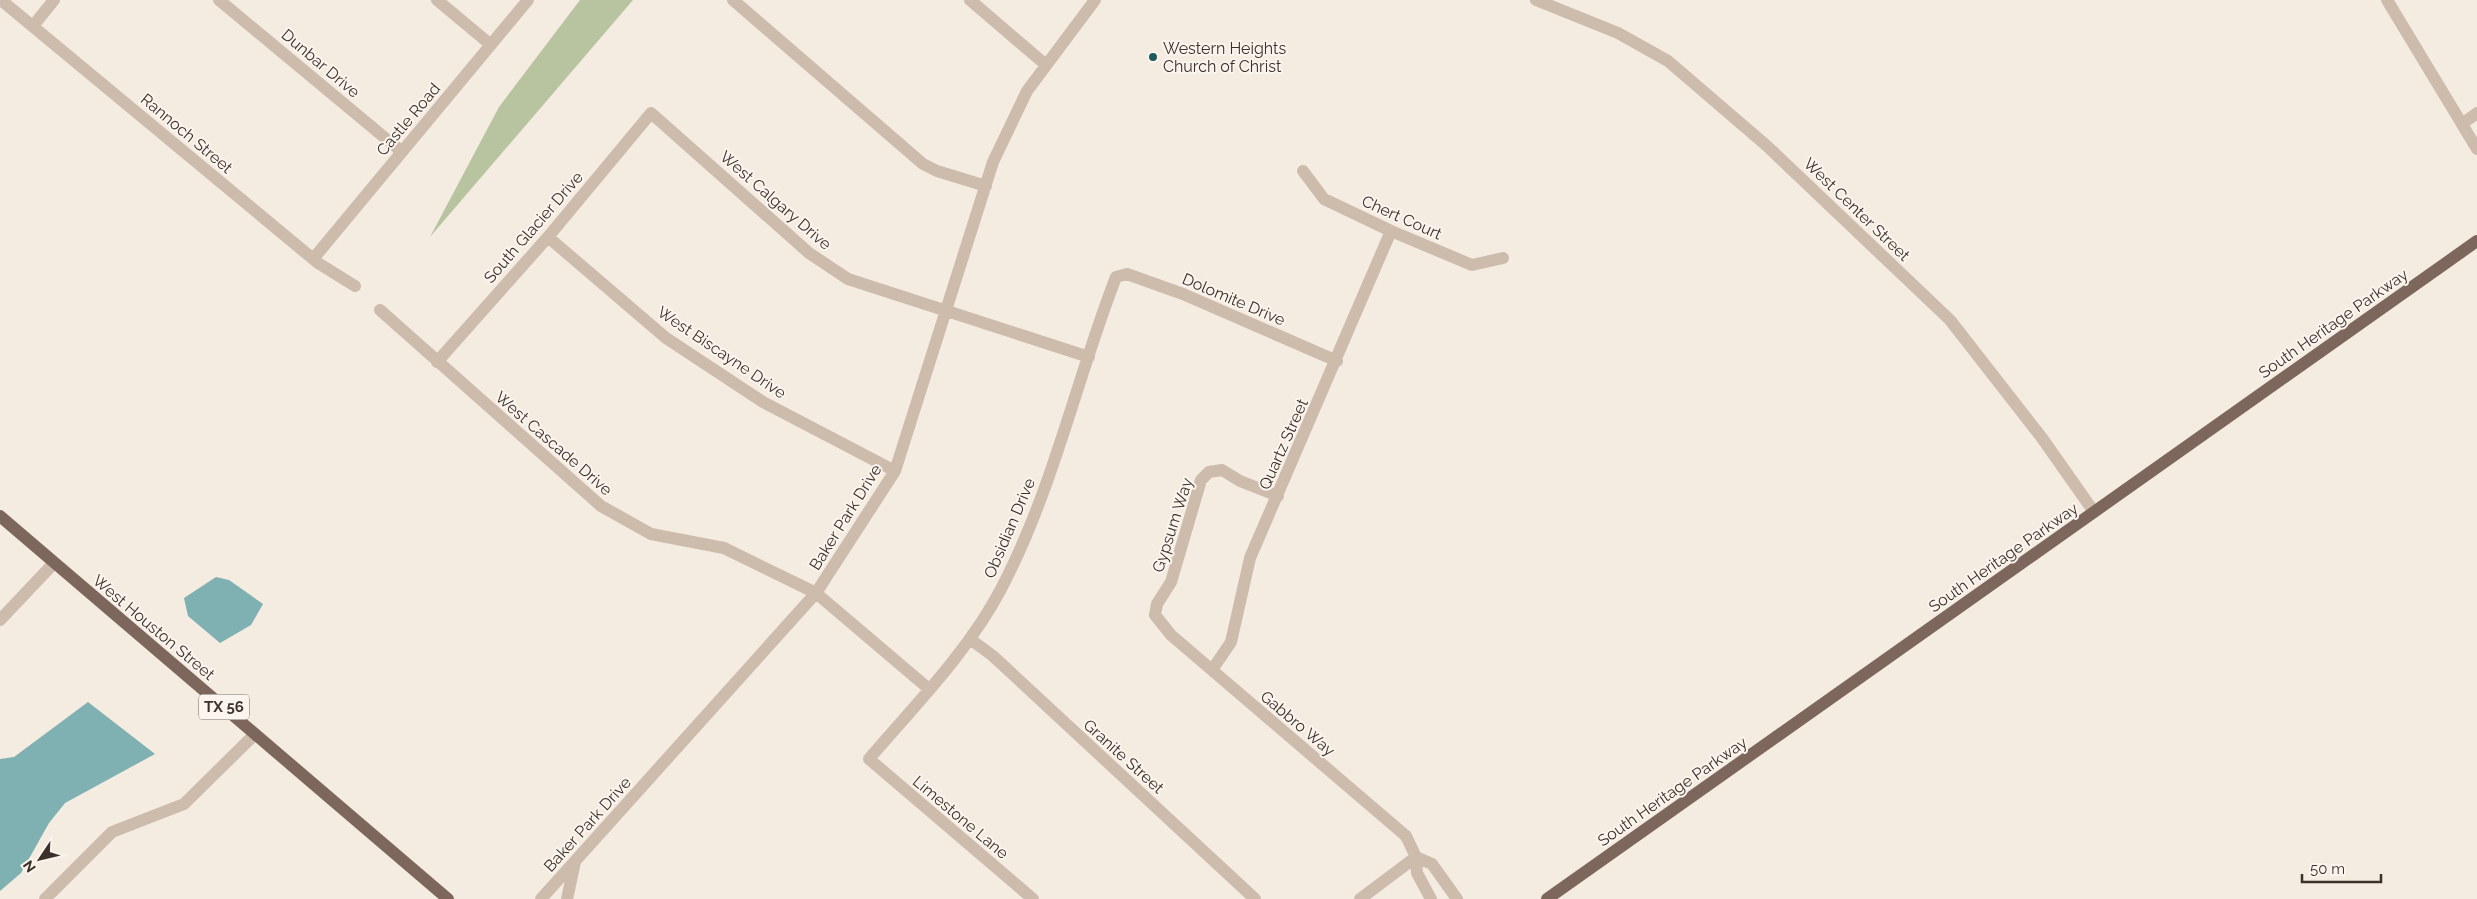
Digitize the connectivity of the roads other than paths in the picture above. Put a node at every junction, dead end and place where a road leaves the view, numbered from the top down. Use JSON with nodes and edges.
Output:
{"nodes":[{"id":1,"x":2,"y":0,"type":"edge"},
{"id":2,"x":54,"y":0,"type":"edge"},
{"id":3,"x":219,"y":0,"type":"edge"},
{"id":4,"x":437,"y":0,"type":"edge"},
{"id":5,"x":528,"y":0,"type":"edge"},
{"id":6,"x":733,"y":0,"type":"edge"},
{"id":7,"x":970,"y":0,"type":"edge"},
{"id":8,"x":1095,"y":0,"type":"edge"},
{"id":9,"x":1536,"y":0,"type":"edge"},
{"id":10,"x":2387,"y":0,"type":"edge"},
{"id":11,"x":33,"y":26,"type":"junction"},
{"id":12,"x":491,"y":45,"type":"junction"},
{"id":13,"x":1046,"y":65,"type":"junction"},
{"id":14,"x":651,"y":112,"type":"joint"},
{"id":15,"x":2477,"y":113,"type":"edge"},
{"id":16,"x":2462,"y":124,"type":"junction"},
{"id":17,"x":2477,"y":149,"type":"edge"},
{"id":18,"x":402,"y":152,"type":"junction"},
{"id":19,"x":1302,"y":171,"type":"dead end"},
{"id":20,"x":986,"y":186,"type":"junction"},
{"id":21,"x":1391,"y":231,"type":"junction"},
{"id":22,"x":548,"y":237,"type":"junction"},
{"id":23,"x":2477,"y":241,"type":"edge"},
{"id":24,"x":1503,"y":258,"type":"dead end"},
{"id":25,"x":313,"y":259,"type":"junction"},
{"id":26,"x":1116,"y":277,"type":"joint"},
{"id":27,"x":355,"y":286,"type":"dead end"},
{"id":28,"x":380,"y":310,"type":"dead end"},
{"id":29,"x":947,"y":312,"type":"junction"},
{"id":30,"x":1089,"y":357,"type":"junction"},
{"id":31,"x":1337,"y":361,"type":"junction"},
{"id":32,"x":437,"y":362,"type":"junction"},
{"id":33,"x":895,"y":471,"type":"junction"},
{"id":34,"x":1278,"y":496,"type":"junction"},
{"id":35,"x":2094,"y":512,"type":"junction"},
{"id":36,"x":0,"y":516,"type":"edge"},
{"id":37,"x":54,"y":563,"type":"junction"},
{"id":38,"x":816,"y":593,"type":"junction"},
{"id":39,"x":1156,"y":615,"type":"joint"},
{"id":40,"x":0,"y":620,"type":"edge"},
{"id":41,"x":970,"y":639,"type":"junction"},
{"id":42,"x":1212,"y":670,"type":"junction"},
{"id":43,"x":929,"y":689,"type":"junction"},
{"id":44,"x":255,"y":734,"type":"junction"},
{"id":45,"x":869,"y":759,"type":"joint"},
{"id":46,"x":1416,"y":858,"type":"junction"},
{"id":47,"x":576,"y":860,"type":"junction"},
{"id":48,"x":45,"y":899,"type":"edge"},
{"id":49,"x":448,"y":899,"type":"edge"},
{"id":50,"x":541,"y":899,"type":"edge"},
{"id":51,"x":567,"y":899,"type":"edge"},
{"id":52,"x":1033,"y":899,"type":"edge"},
{"id":53,"x":1256,"y":899,"type":"edge"},
{"id":54,"x":1360,"y":899,"type":"edge"},
{"id":55,"x":1431,"y":899,"type":"edge"},
{"id":56,"x":1457,"y":899,"type":"edge"},
{"id":57,"x":1547,"y":899,"type":"edge"}],
"edges":[{"from":1,"to":11,"type":"street","name":"Rannoch Street"},
{"from":2,"to":11,"type":"street"},
{"from":3,"to":18,"type":"street","name":"Dunbar Drive"},
{"from":4,"to":12,"type":"street"},
{"from":5,"to":12,"type":"street","name":"Castle Road"},
{"from":6,"to":20,"type":"street"},
{"from":7,"to":13,"type":"street"},
{"from":8,"to":13,"type":"street","name":"Baker Park Drive"},
{"from":9,"to":35,"type":"street","name":"West Center Street"},
{"from":10,"to":16,"type":"street"},
{"from":11,"to":25,"type":"street","name":"Rannoch Street"},
{"from":12,"to":18,"type":"street","name":"Castle Road"},
{"from":13,"to":20,"type":"street","name":"Baker Park Drive"},
{"from":14,"to":22,"type":"street","name":"South Glacier Drive"},
{"from":14,"to":29,"type":"street","name":"West Calgary Drive"},
{"from":15,"to":16,"type":"street"},
{"from":16,"to":17,"type":"street"},
{"from":18,"to":25,"type":"street","name":"Castle Road"},
{"from":19,"to":21,"type":"street","name":"Chert Court"},
{"from":20,"to":29,"type":"street","name":"Baker Park Drive"},
{"from":21,"to":24,"type":"street","name":"Chert Court"},
{"from":21,"to":31,"type":"street","name":"Quartz Street"},
{"from":22,"to":32,"type":"street","name":"South Glacier Drive"},
{"from":22,"to":33,"type":"street","name":"West Biscayne Drive"},
{"from":23,"to":35,"type":"main road","name":"South Heritage Parkway"},
{"from":25,"to":27,"type":"street","name":"Rannoch Street"},
{"from":26,"to":30,"type":"street","name":"Obsidian Drive"},
{"from":26,"to":31,"type":"street","name":"Dolomite Drive"},
{"from":28,"to":32,"type":"street","name":"West Cascade Drive"},
{"from":29,"to":30,"type":"street","name":"West Calgary Drive"},
{"from":29,"to":33,"type":"street","name":"Baker Park Drive"},
{"from":30,"to":41,"type":"street","name":"Obsidian Drive"},
{"from":31,"to":34,"type":"street","name":"Quartz Street"},
{"from":32,"to":38,"type":"street","name":"West Cascade Drive"},
{"from":33,"to":38,"type":"street","name":"Baker Park Drive"},
{"from":34,"to":39,"type":"street","name":"Gypsum Way"},
{"from":34,"to":42,"type":"street","name":"Quartz Street"},
{"from":35,"to":57,"type":"main road","name":"South Heritage Parkway"},
{"from":36,"to":37,"type":"main road","name":"West Houston Street","number":"TX 56"},
{"from":37,"to":40,"type":"street"},
{"from":37,"to":44,"type":"main road","name":"West Houston Street","number":"TX 56"},
{"from":38,"to":43,"type":"street","name":"West Cascade Drive"},
{"from":38,"to":47,"type":"street","name":"Baker Park Drive"},
{"from":39,"to":42,"type":"street","name":"Gabbro Way"},
{"from":41,"to":43,"type":"street","name":"Obsidian Drive"},
{"from":41,"to":53,"type":"street","name":"Granite Street"},
{"from":42,"to":46,"type":"street","name":"Gabbro Way"},
{"from":43,"to":45,"type":"street","name":"Obsidian Drive"},
{"from":44,"to":48,"type":"street"},
{"from":44,"to":49,"type":"main road","name":"West Houston Street","number":"TX 56"},
{"from":45,"to":52,"type":"street","name":"Limestone Lane"},
{"from":46,"to":54,"type":"street"},
{"from":46,"to":55,"type":"street","name":"Gabbro Way"},
{"from":46,"to":56,"type":"street"},
{"from":47,"to":50,"type":"street","name":"Baker Park Drive"},
{"from":47,"to":51,"type":"street"}]}
